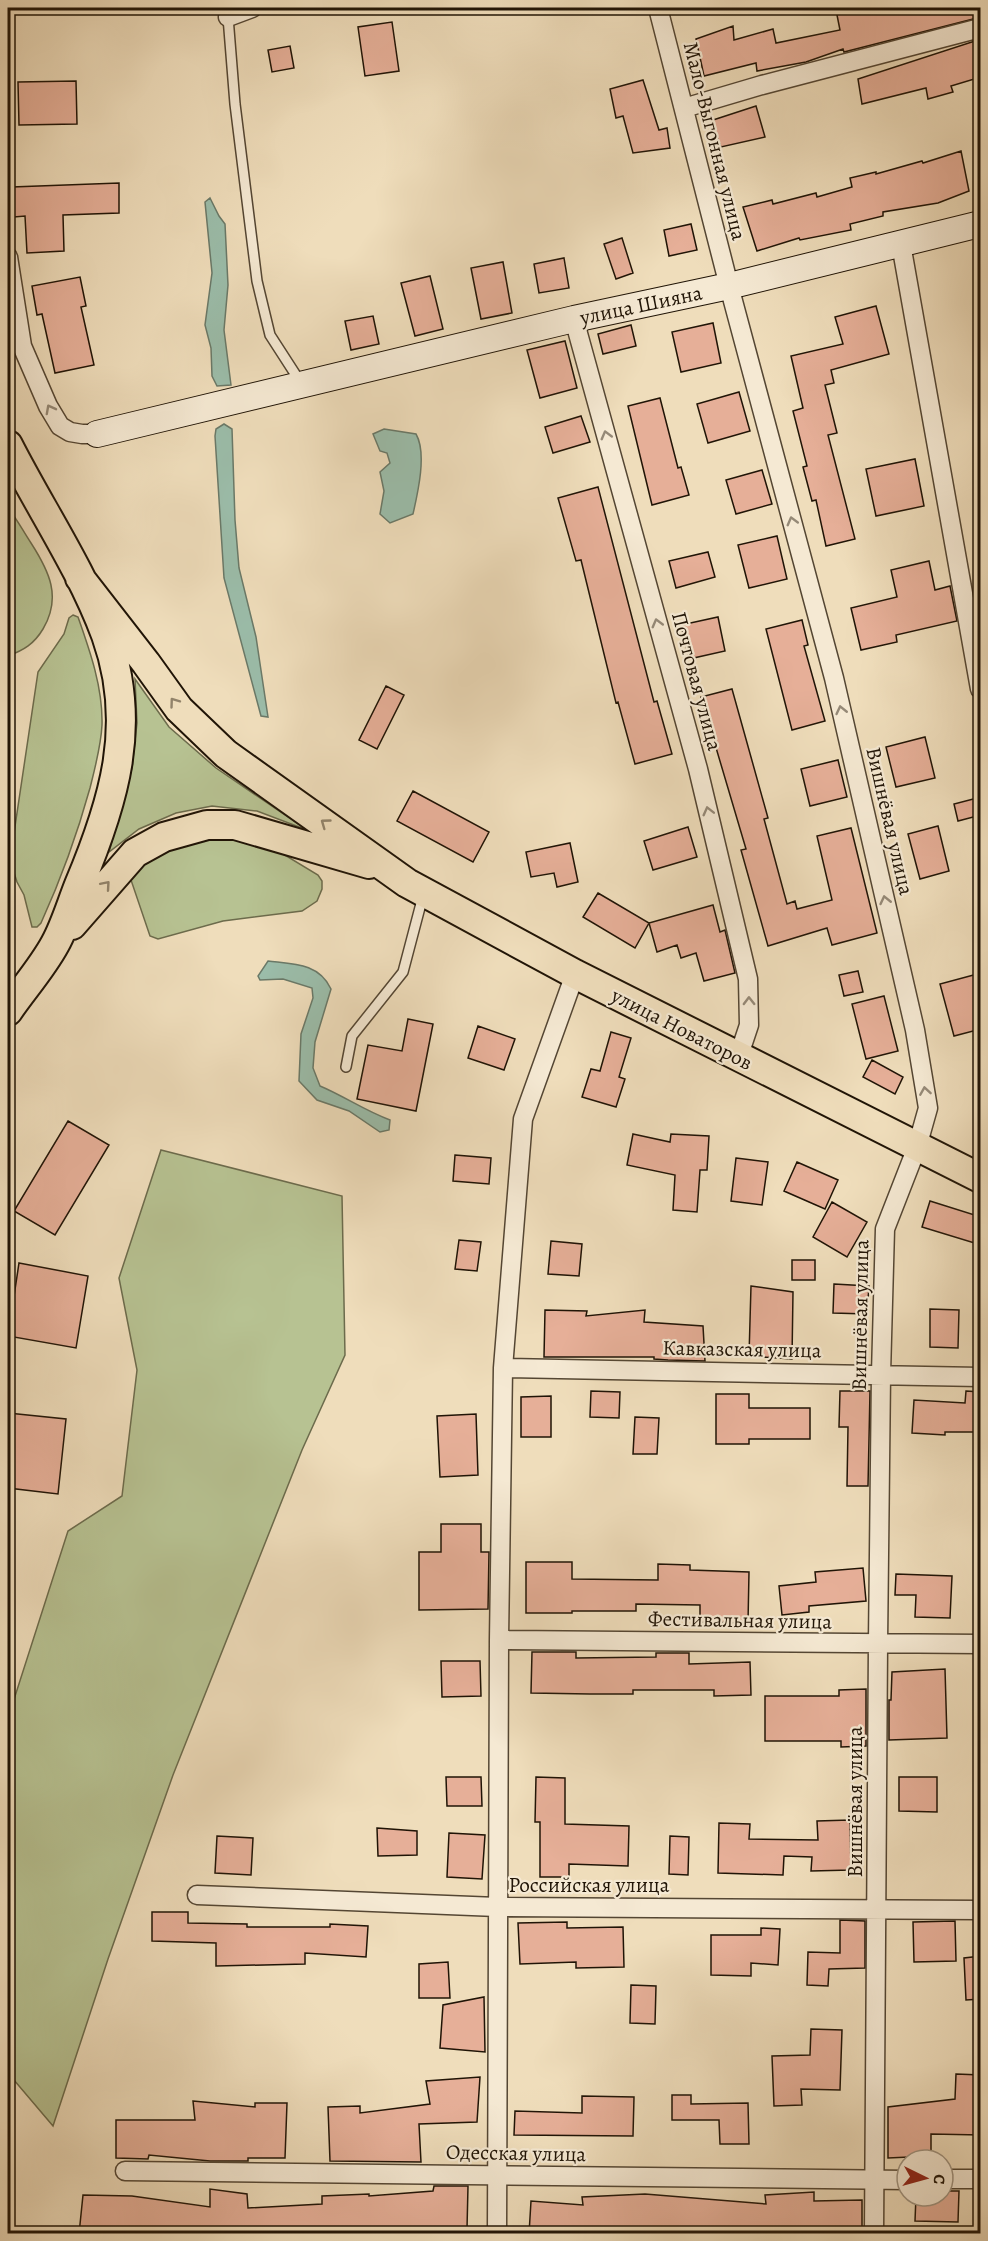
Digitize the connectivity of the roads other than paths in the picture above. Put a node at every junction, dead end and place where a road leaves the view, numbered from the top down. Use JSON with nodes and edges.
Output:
{"nodes":[{"id":1,"x":252,"y":8,"type":"edge"},
{"id":2,"x":658,"y":8,"type":"edge"},
{"id":3,"x":228,"y":17,"type":"joint"},
{"id":4,"x":981,"y":28,"type":"edge"},
{"id":5,"x":684,"y":108,"type":"junction"},
{"id":6,"x":981,"y":224,"type":"edge"},
{"id":7,"x":901,"y":244,"type":"junction"},
{"id":8,"x":8,"y":257,"type":"edge"},
{"id":9,"x":729,"y":286,"type":"junction"},
{"id":10,"x":574,"y":319,"type":"junction"},
{"id":11,"x":302,"y":385,"type":"junction"},
{"id":12,"x":97,"y":434,"type":"joint"},
{"id":13,"x":8,"y":445,"type":"edge"},
{"id":14,"x":8,"y":472,"type":"edge"},
{"id":15,"x":31,"y":491,"type":"junction"},
{"id":16,"x":80,"y":578,"type":"junction"},
{"id":17,"x":981,"y":689,"type":"edge"},
{"id":18,"x":389,"y":870,"type":"junction"},
{"id":19,"x":424,"y":893,"type":"junction"},
{"id":20,"x":55,"y":945,"type":"junction"},
{"id":21,"x":575,"y":974,"type":"junction"},
{"id":22,"x":8,"y":1011,"type":"edge"},
{"id":23,"x":738,"y":1058,"type":"junction"},
{"id":24,"x":346,"y":1067,"type":"dead end"},
{"id":25,"x":917,"y":1147,"type":"junction"},
{"id":26,"x":981,"y":1178,"type":"edge"},
{"id":27,"x":503,"y":1368,"type":"junction"},
{"id":28,"x":881,"y":1374,"type":"junction"},
{"id":29,"x":981,"y":1377,"type":"edge"},
{"id":30,"x":499,"y":1640,"type":"junction"},
{"id":31,"x":878,"y":1644,"type":"junction"},
{"id":32,"x":981,"y":1644,"type":"edge"},
{"id":33,"x":197,"y":1896,"type":"dead end"},
{"id":34,"x":497,"y":1907,"type":"junction"},
{"id":35,"x":877,"y":1909,"type":"junction"},
{"id":36,"x":981,"y":1910,"type":"edge"},
{"id":37,"x":125,"y":2171,"type":"dead end"},
{"id":38,"x":497,"y":2175,"type":"junction"},
{"id":39,"x":955,"y":2179,"type":"edge"},
{"id":40,"x":981,"y":2179,"type":"edge"},
{"id":41,"x":874,"y":2180,"type":"junction"},
{"id":42,"x":895,"y":2180,"type":"edge"},
{"id":43,"x":497,"y":2234,"type":"edge"},
{"id":44,"x":874,"y":2234,"type":"edge"}],
"edges":[{"from":1,"to":3,"type":"street"},
{"from":2,"to":5,"type":"street","name":"Мало-Выгонная улица"},
{"from":3,"to":11,"type":"lane"},
{"from":4,"to":5,"type":"street"},
{"from":5,"to":9,"type":"street","name":"Мало-Выгонная улица"},
{"from":6,"to":7,"type":"street","name":"улица Шияна"},
{"from":7,"to":9,"type":"street","name":"улица Шияна"},
{"from":7,"to":17,"type":"street"},
{"from":12,"to":8,"type":"street","one_way":true},
{"from":9,"to":10,"type":"street","name":"улица Шияна"},
{"from":25,"to":9,"type":"street","name":"Вишнёвая улица","one_way":true},
{"from":10,"to":11,"type":"street","name":"улица Шияна"},
{"from":23,"to":10,"type":"street","name":"Почтовая улица","one_way":true},
{"from":11,"to":12,"type":"street","name":"улица Шияна"},
{"from":13,"to":15,"type":"main road"},
{"from":14,"to":15,"type":"main road"},
{"from":15,"to":16,"type":"main road"},
{"from":18,"to":16,"type":"main road","one_way":true},
{"from":16,"to":20,"type":"main road"},
{"from":18,"to":19,"type":"main road","name":"улица Новаторов"},
{"from":20,"to":18,"type":"main road","one_way":true},
{"from":19,"to":21,"type":"main road","name":"улица Новаторов"},
{"from":19,"to":24,"type":"lane"},
{"from":20,"to":22,"type":"main road"},
{"from":21,"to":23,"type":"main road","name":"улица Новаторов"},
{"from":21,"to":27,"type":"street"},
{"from":23,"to":25,"type":"main road","name":"улица Новаторов"},
{"from":25,"to":26,"type":"main road","name":"улица Новаторов"},
{"from":25,"to":28,"type":"street","name":"Вишнёвая улица"},
{"from":27,"to":28,"type":"street","name":"Кавказская улица"},
{"from":27,"to":30,"type":"street"},
{"from":28,"to":29,"type":"street","name":"Кавказская улица"},
{"from":28,"to":31,"type":"street","name":"Вишнёвая улица"},
{"from":30,"to":31,"type":"street","name":"Фестивальная улица"},
{"from":30,"to":34,"type":"street"},
{"from":31,"to":32,"type":"street","name":"Фестивальная улица"},
{"from":31,"to":35,"type":"street","name":"Вишнёвая улица"},
{"from":33,"to":34,"type":"street","name":"Российская улица"},
{"from":34,"to":35,"type":"street","name":"Российская улица"},
{"from":34,"to":38,"type":"street"},
{"from":35,"to":36,"type":"street","name":"Российская улица"},
{"from":35,"to":41,"type":"street","name":"Вишнёвая улица"},
{"from":37,"to":38,"type":"street","name":"Одесская улица"},
{"from":38,"to":41,"type":"street","name":"Одесская улица"},
{"from":38,"to":43,"type":"street"},
{"from":39,"to":40,"type":"street"},
{"from":41,"to":42,"type":"street","name":"Одесская улица"},
{"from":41,"to":44,"type":"street","name":"Вишнёвая улица"}]}
